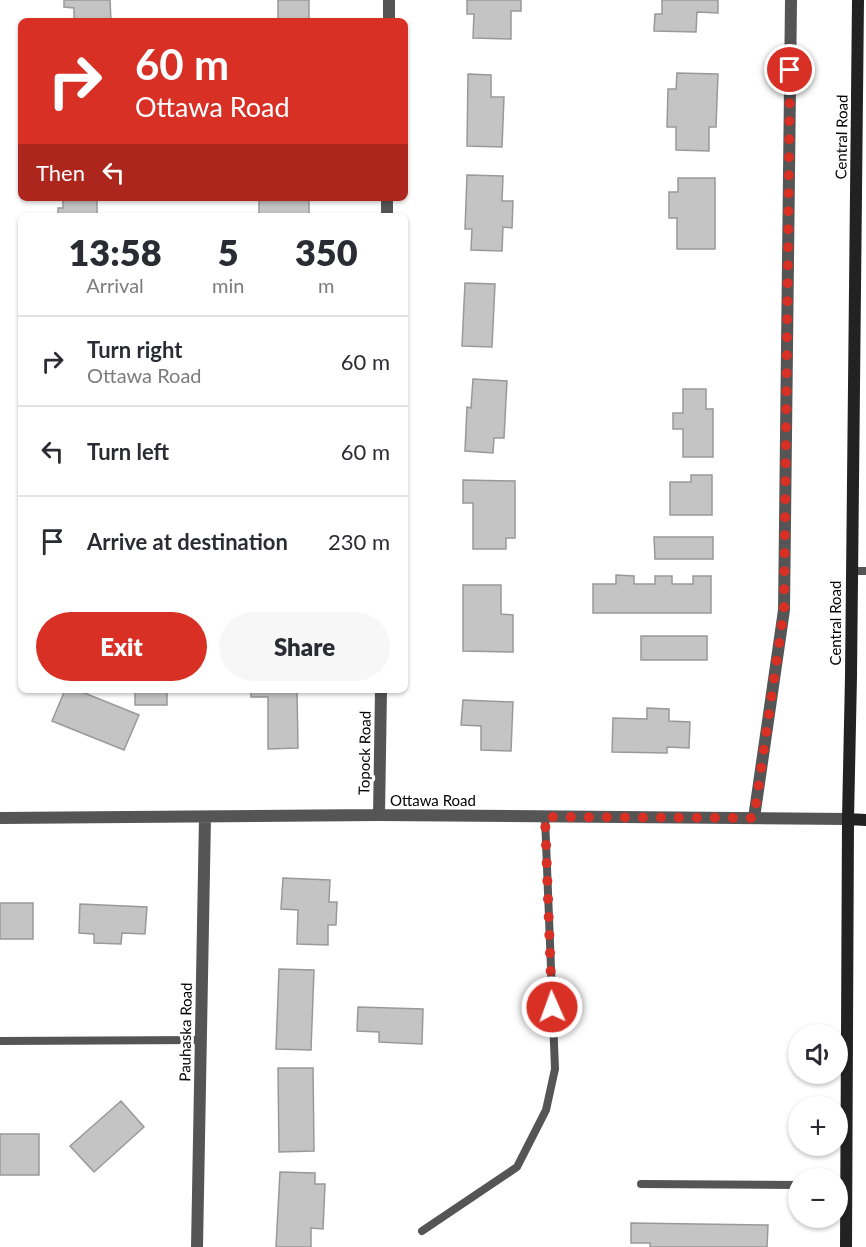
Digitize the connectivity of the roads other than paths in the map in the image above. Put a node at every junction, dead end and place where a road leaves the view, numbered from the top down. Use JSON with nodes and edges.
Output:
{"nodes":[{"id":1,"x":389,"y":0,"type":"edge"},
{"id":2,"x":791,"y":0,"type":"edge"},
{"id":3,"x":858,"y":0,"type":"edge"},
{"id":4,"x":389,"y":18,"type":"edge"},
{"id":5,"x":861,"y":148,"type":"edge"},
{"id":6,"x":851,"y":571,"type":"junction"},
{"id":7,"x":866,"y":571,"type":"edge"},
{"id":8,"x":381,"y":693,"type":"edge"},
{"id":9,"x":379,"y":815,"type":"junction"},
{"id":10,"x":205,"y":817,"type":"junction"},
{"id":11,"x":545,"y":817,"type":"junction"},
{"id":12,"x":0,"y":818,"type":"edge"},
{"id":13,"x":754,"y":818,"type":"junction"},
{"id":14,"x":848,"y":819,"type":"junction"},
{"id":15,"x":866,"y":820,"type":"edge"},
{"id":16,"x":201,"y":1040,"type":"junction"},
{"id":17,"x":0,"y":1041,"type":"edge"},
{"id":18,"x":842,"y":1168,"type":"edge"},
{"id":19,"x":641,"y":1184,"type":"dead end"},
{"id":20,"x":788,"y":1185,"type":"edge"},
{"id":21,"x":845,"y":1228,"type":"edge"},
{"id":22,"x":422,"y":1231,"type":"dead end"},
{"id":23,"x":197,"y":1247,"type":"edge"},
{"id":24,"x":846,"y":1247,"type":"edge"}],
"edges":[{"from":1,"to":4,"type":"street"},
{"from":2,"to":13,"type":"street"},
{"from":3,"to":5,"type":"main road","name":"Central Road"},
{"from":5,"to":6,"type":"main road","name":"Central Road"},
{"from":6,"to":7,"type":"lane"},
{"from":6,"to":14,"type":"main road","name":"Central Road"},
{"from":8,"to":9,"type":"street","name":"Topock Road"},
{"from":9,"to":10,"type":"street","name":"Ottawa Road"},
{"from":9,"to":11,"type":"street","name":"Ottawa Road"},
{"from":10,"to":12,"type":"street","name":"Ottawa Road"},
{"from":10,"to":16,"type":"street","name":"Pauhaska Road"},
{"from":11,"to":13,"type":"street","name":"Ottawa Road"},
{"from":11,"to":22,"type":"lane"},
{"from":13,"to":14,"type":"street","name":"Ottawa Road"},
{"from":14,"to":15,"type":"main road","name":"Ottawa Road"},
{"from":14,"to":18,"type":"main road","name":"Central Road"},
{"from":16,"to":17,"type":"lane"},
{"from":16,"to":23,"type":"street","name":"Pauhaska Road"},
{"from":19,"to":20,"type":"lane"},
{"from":21,"to":24,"type":"main road","name":"Central Road"}]}
